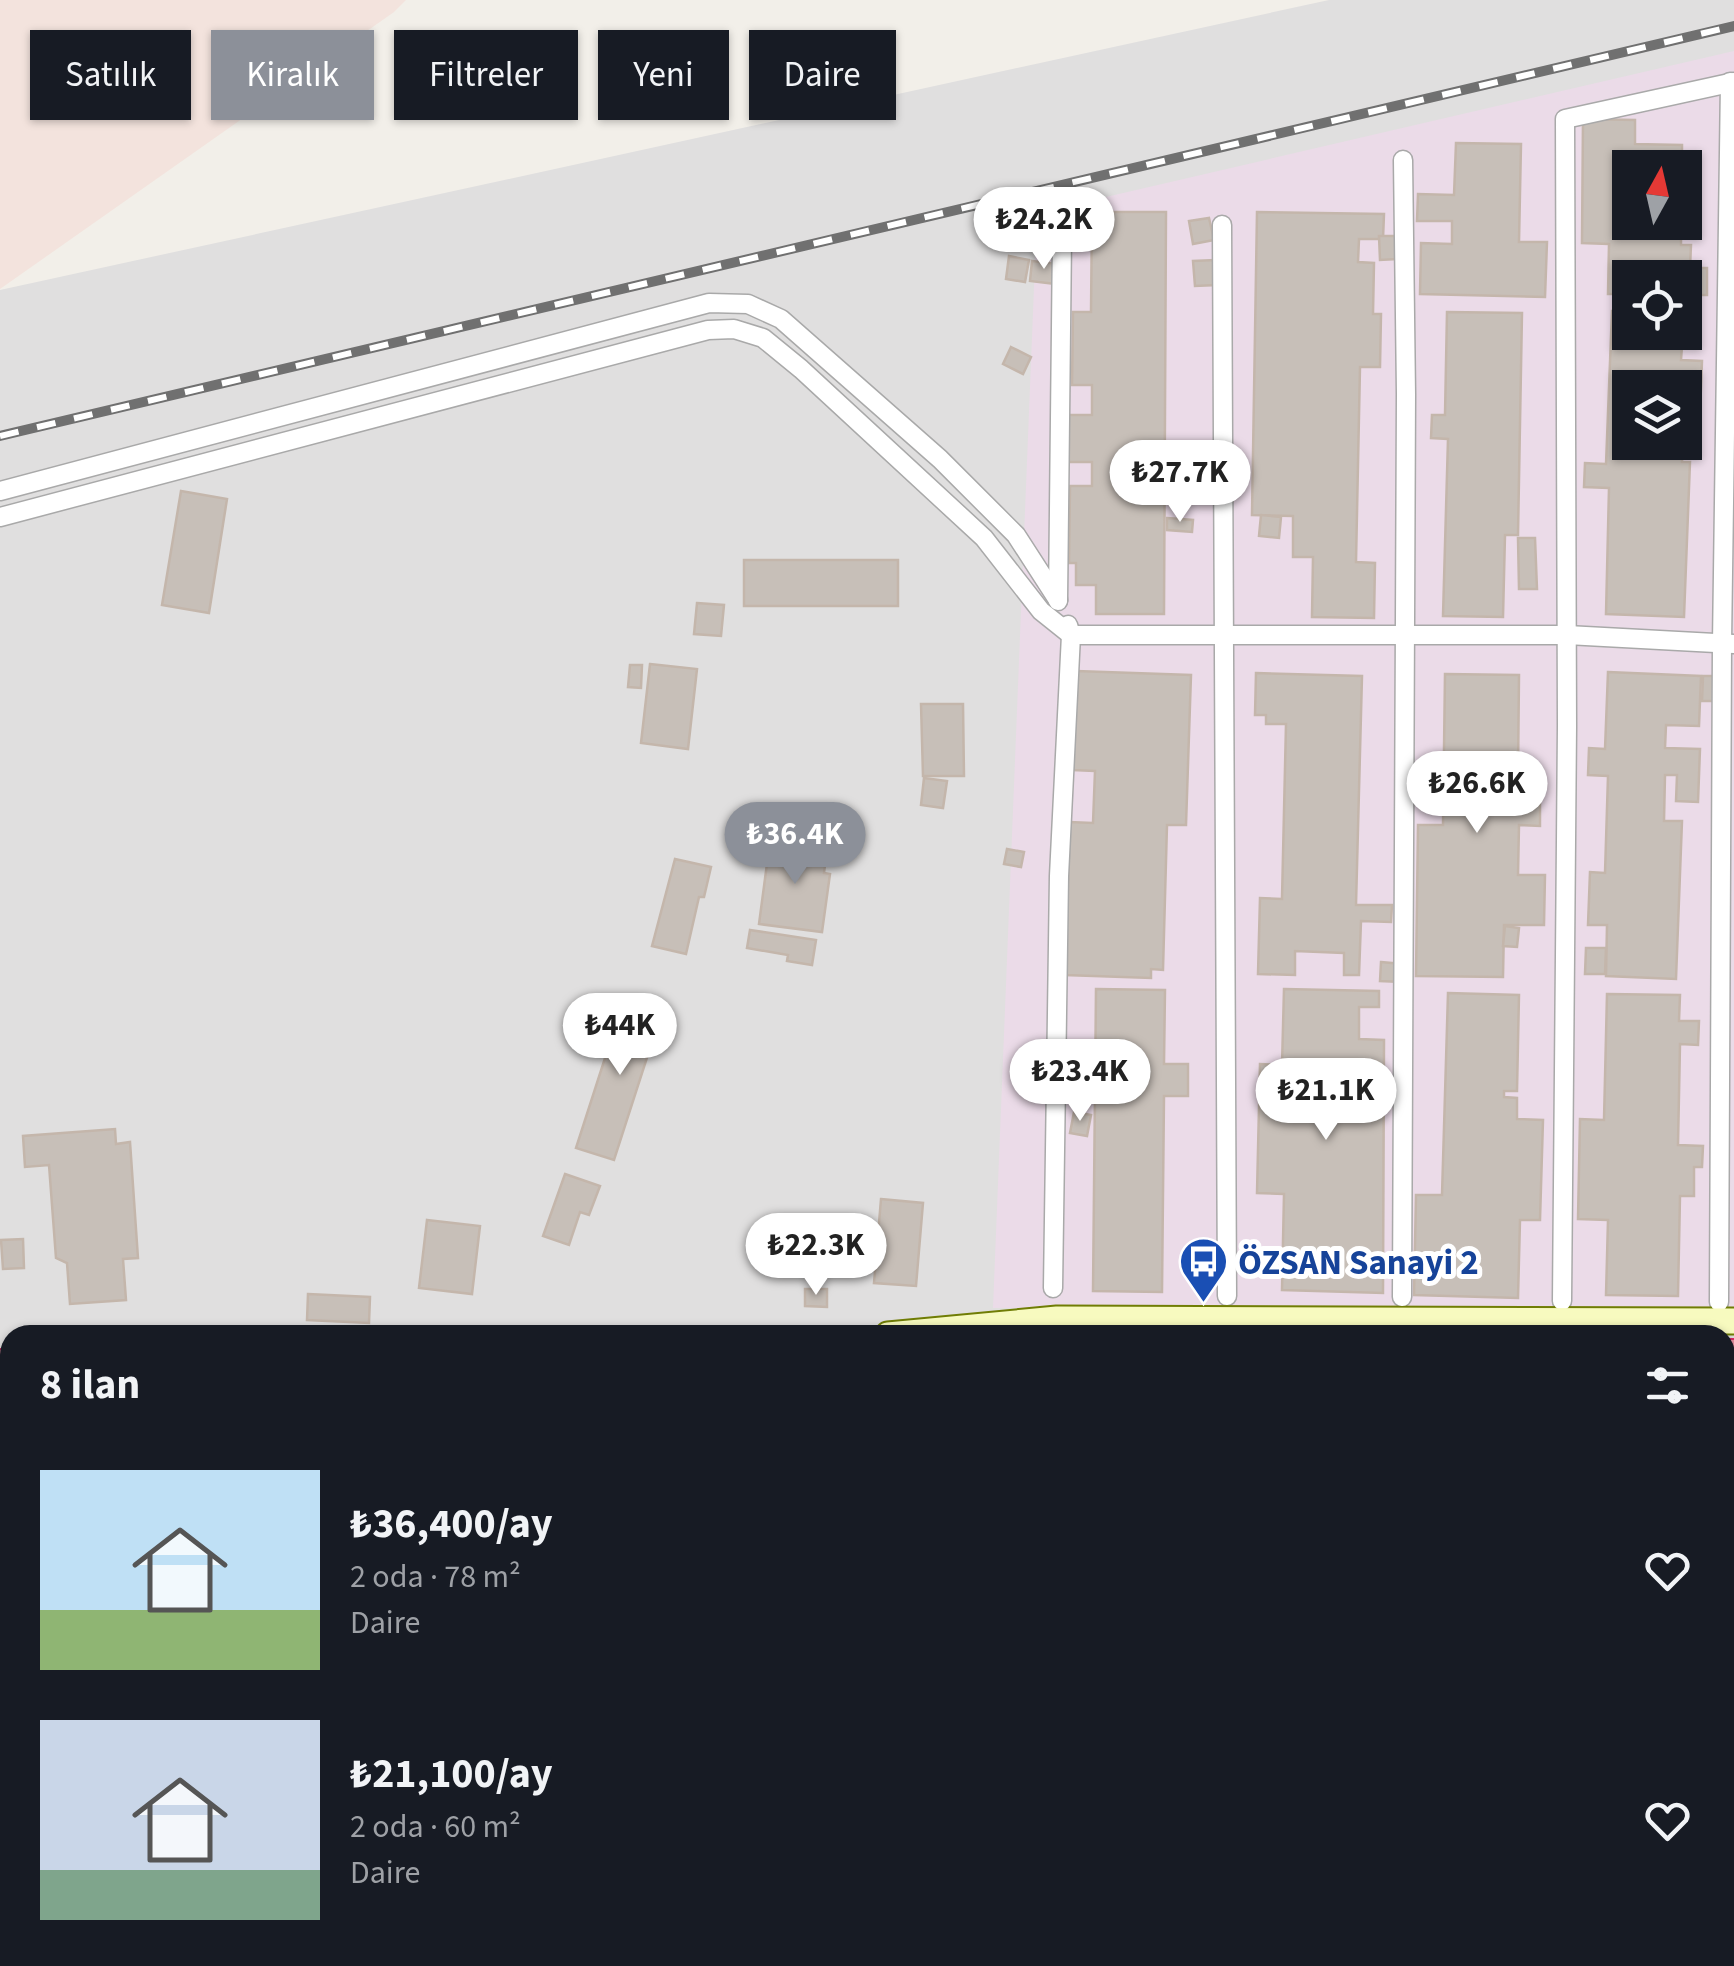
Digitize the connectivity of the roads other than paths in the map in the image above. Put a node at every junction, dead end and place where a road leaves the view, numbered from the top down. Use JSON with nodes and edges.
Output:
{"nodes":[{"id":1,"x":1732,"y":82,"type":"edge"},
{"id":2,"x":1403,"y":160,"type":"dead end"},
{"id":3,"x":1222,"y":225,"type":"dead end"},
{"id":4,"x":1062,"y":237,"type":"dead end"},
{"id":5,"x":0,"y":491,"type":"edge"},
{"id":6,"x":0,"y":517,"type":"edge"},
{"id":7,"x":1058,"y":600,"type":"junction"},
{"id":8,"x":1072,"y":635,"type":"junction"},
{"id":9,"x":1222,"y":636,"type":"junction"},
{"id":10,"x":1406,"y":636,"type":"junction"},
{"id":11,"x":1566,"y":636,"type":"junction"},
{"id":12,"x":1728,"y":643,"type":"edge"},
{"id":13,"x":1053,"y":1288,"type":"dead end"},
{"id":14,"x":1227,"y":1296,"type":"dead end"},
{"id":15,"x":1402,"y":1297,"type":"dead end"},
{"id":16,"x":1562,"y":1301,"type":"dead end"},
{"id":17,"x":1726,"y":1312,"type":"edge"},
{"id":18,"x":993,"y":1325,"type":"edge"}],
"edges":[{"from":1,"to":11,"type":"street"},
{"from":1,"to":12,"type":"street"},
{"from":2,"to":10,"type":"street"},
{"from":3,"to":9,"type":"street"},
{"from":4,"to":7,"type":"street"},
{"from":5,"to":7,"type":"street"},
{"from":6,"to":8,"type":"street"},
{"from":7,"to":8,"type":"street"},
{"from":8,"to":9,"type":"street"},
{"from":8,"to":13,"type":"street"},
{"from":9,"to":10,"type":"street"},
{"from":9,"to":14,"type":"street"},
{"from":10,"to":11,"type":"street"},
{"from":10,"to":15,"type":"street"},
{"from":11,"to":12,"type":"street"},
{"from":11,"to":16,"type":"street"},
{"from":12,"to":17,"type":"street"},
{"from":17,"to":18,"type":"street"}]}
